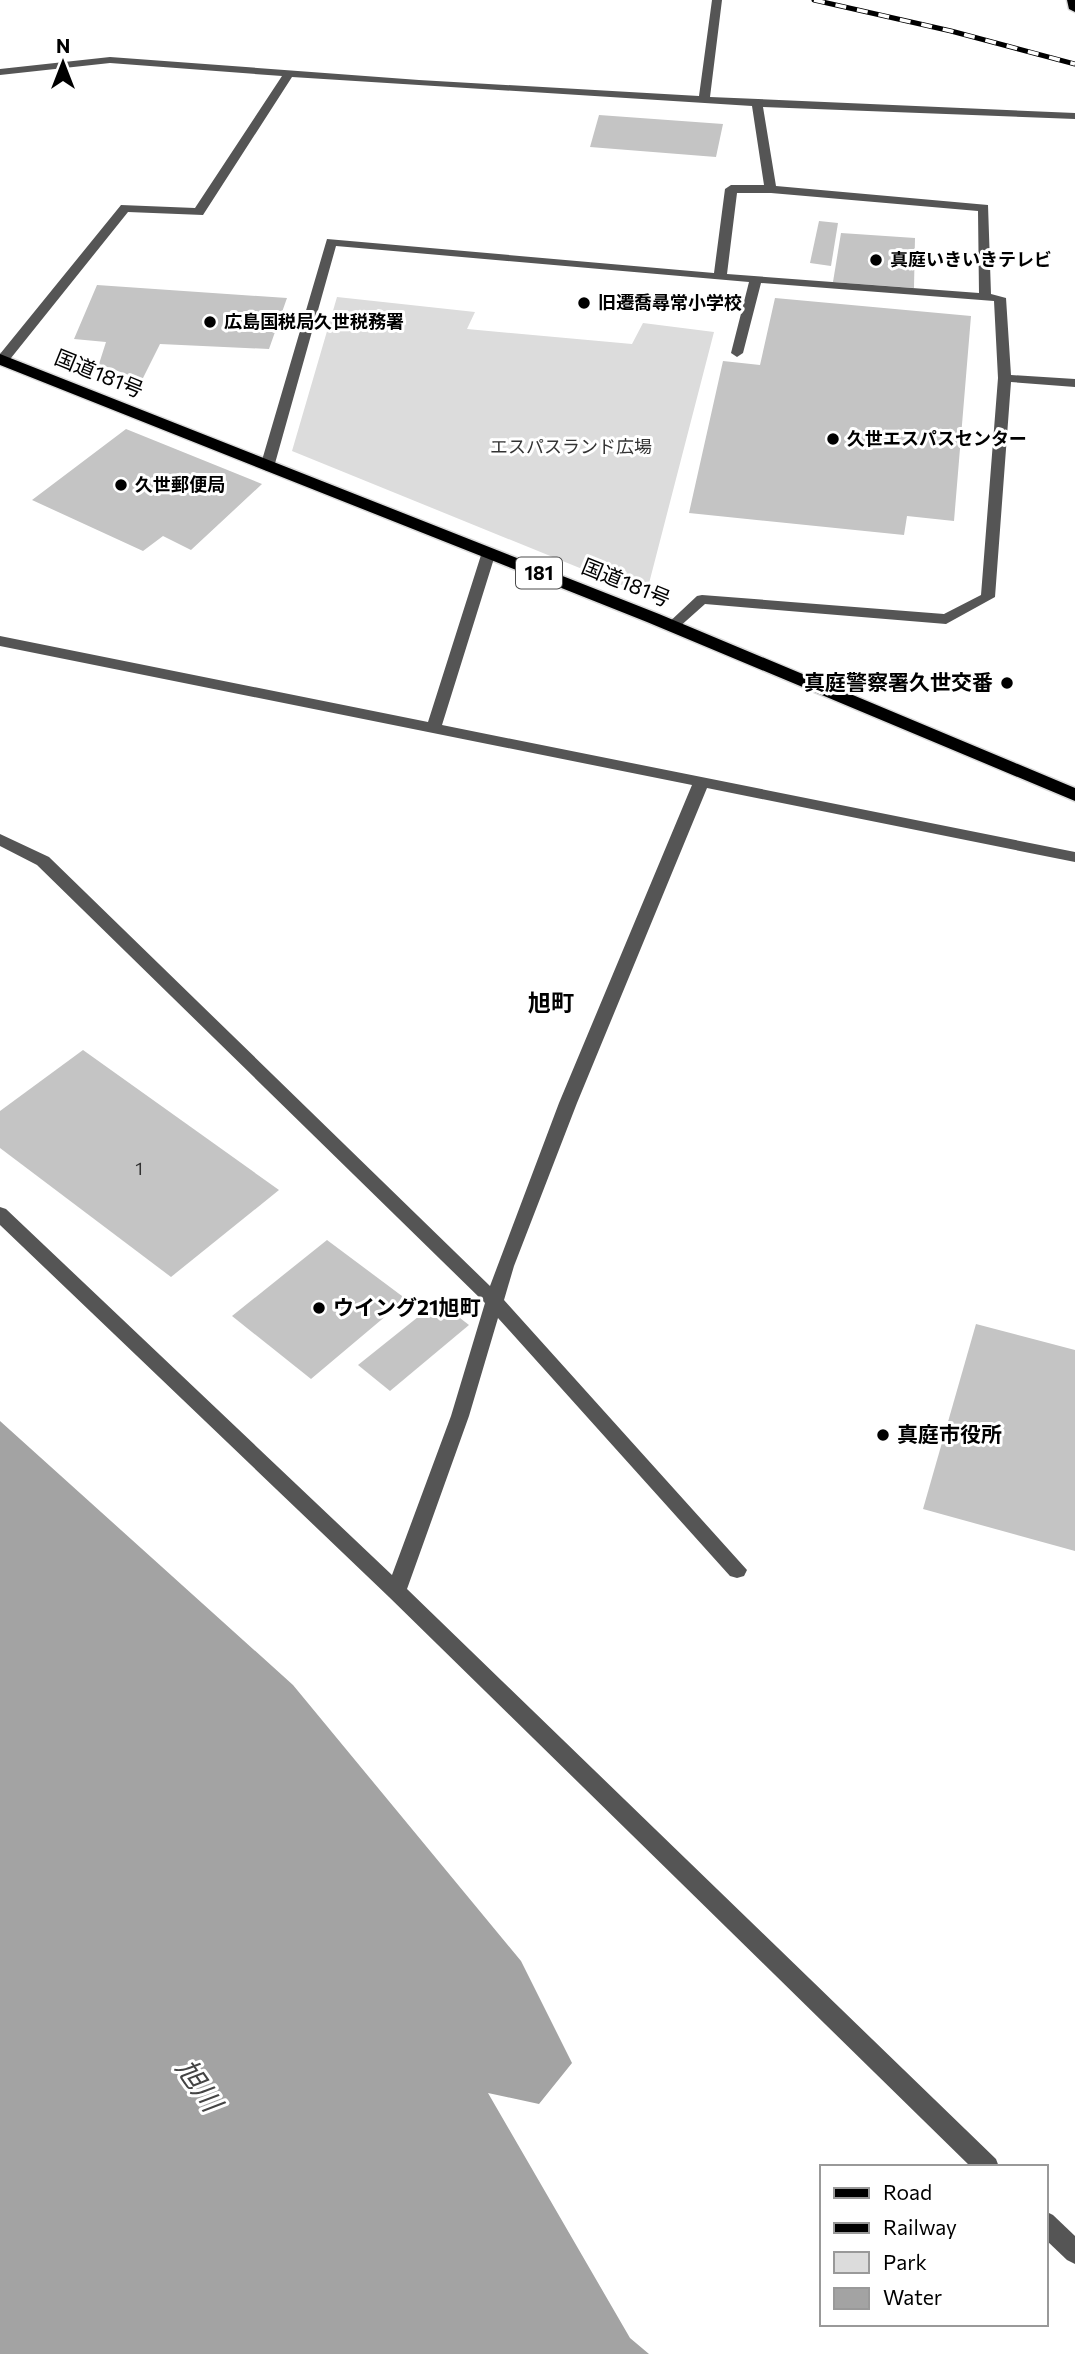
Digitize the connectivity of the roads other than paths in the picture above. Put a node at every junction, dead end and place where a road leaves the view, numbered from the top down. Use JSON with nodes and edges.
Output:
{"nodes":[{"id":1,"x":717,"y":0,"type":"edge"},
{"id":2,"x":1072,"y":0,"type":"edge"},
{"id":3,"x":1075,"y":9,"type":"edge"},
{"id":4,"x":0,"y":72,"type":"edge"},
{"id":5,"x":290,"y":72,"type":"junction"},
{"id":6,"x":704,"y":100,"type":"junction"},
{"id":7,"x":757,"y":103,"type":"junction"},
{"id":8,"x":1075,"y":116,"type":"edge"},
{"id":9,"x":771,"y":189,"type":"junction"},
{"id":10,"x":720,"y":277,"type":"junction"},
{"id":11,"x":756,"y":279,"type":"junction"},
{"id":12,"x":985,"y":297,"type":"junction"},
{"id":13,"x":737,"y":353,"type":"dead end"},
{"id":14,"x":1,"y":359,"type":"edge"},
{"id":15,"x":1005,"y":378,"type":"junction"},
{"id":16,"x":1075,"y":383,"type":"edge"},
{"id":17,"x":267,"y":467,"type":"junction"},
{"id":18,"x":489,"y":552,"type":"junction"},
{"id":19,"x":672,"y":626,"type":"junction"},
{"id":20,"x":0,"y":641,"type":"edge"},
{"id":21,"x":433,"y":729,"type":"junction"},
{"id":22,"x":701,"y":783,"type":"junction"},
{"id":23,"x":1075,"y":795,"type":"edge"},
{"id":24,"x":0,"y":839,"type":"edge"},
{"id":25,"x":1075,"y":857,"type":"edge"},
{"id":26,"x":0,"y":1214,"type":"edge"},
{"id":27,"x":495,"y":1302,"type":"junction"},
{"id":28,"x":737,"y":1570,"type":"dead end"},
{"id":29,"x":396,"y":1591,"type":"junction"},
{"id":30,"x":986,"y":2165,"type":"edge"},
{"id":31,"x":1047,"y":2225,"type":"edge"},
{"id":32,"x":1075,"y":2252,"type":"edge"}],
"edges":[{"from":1,"to":6,"type":"street"},
{"from":2,"to":3,"type":"main road"},
{"from":4,"to":5,"type":"street"},
{"from":5,"to":6,"type":"street"},
{"from":5,"to":14,"type":"street"},
{"from":6,"to":7,"type":"street"},
{"from":7,"to":8,"type":"street"},
{"from":7,"to":9,"type":"street"},
{"from":9,"to":10,"type":"street"},
{"from":9,"to":12,"type":"street"},
{"from":10,"to":11,"type":"street"},
{"from":10,"to":17,"type":"street"},
{"from":11,"to":12,"type":"street"},
{"from":11,"to":13,"type":"street"},
{"from":12,"to":15,"type":"street"},
{"from":14,"to":17,"type":"highway","name":"国道181号","number":"181"},
{"from":15,"to":16,"type":"street"},
{"from":15,"to":19,"type":"street"},
{"from":17,"to":18,"type":"highway","name":"国道181号","number":"181"},
{"from":18,"to":19,"type":"highway","name":"国道181号","number":"181"},
{"from":18,"to":21,"type":"street"},
{"from":19,"to":23,"type":"highway","name":"国道181号","number":"181"},
{"from":20,"to":21,"type":"street"},
{"from":21,"to":22,"type":"street"},
{"from":22,"to":25,"type":"street"},
{"from":22,"to":27,"type":"street"},
{"from":24,"to":27,"type":"street"},
{"from":26,"to":29,"type":"street"},
{"from":27,"to":28,"type":"street"},
{"from":27,"to":29,"type":"street"},
{"from":29,"to":30,"type":"street"},
{"from":31,"to":32,"type":"street"}]}
